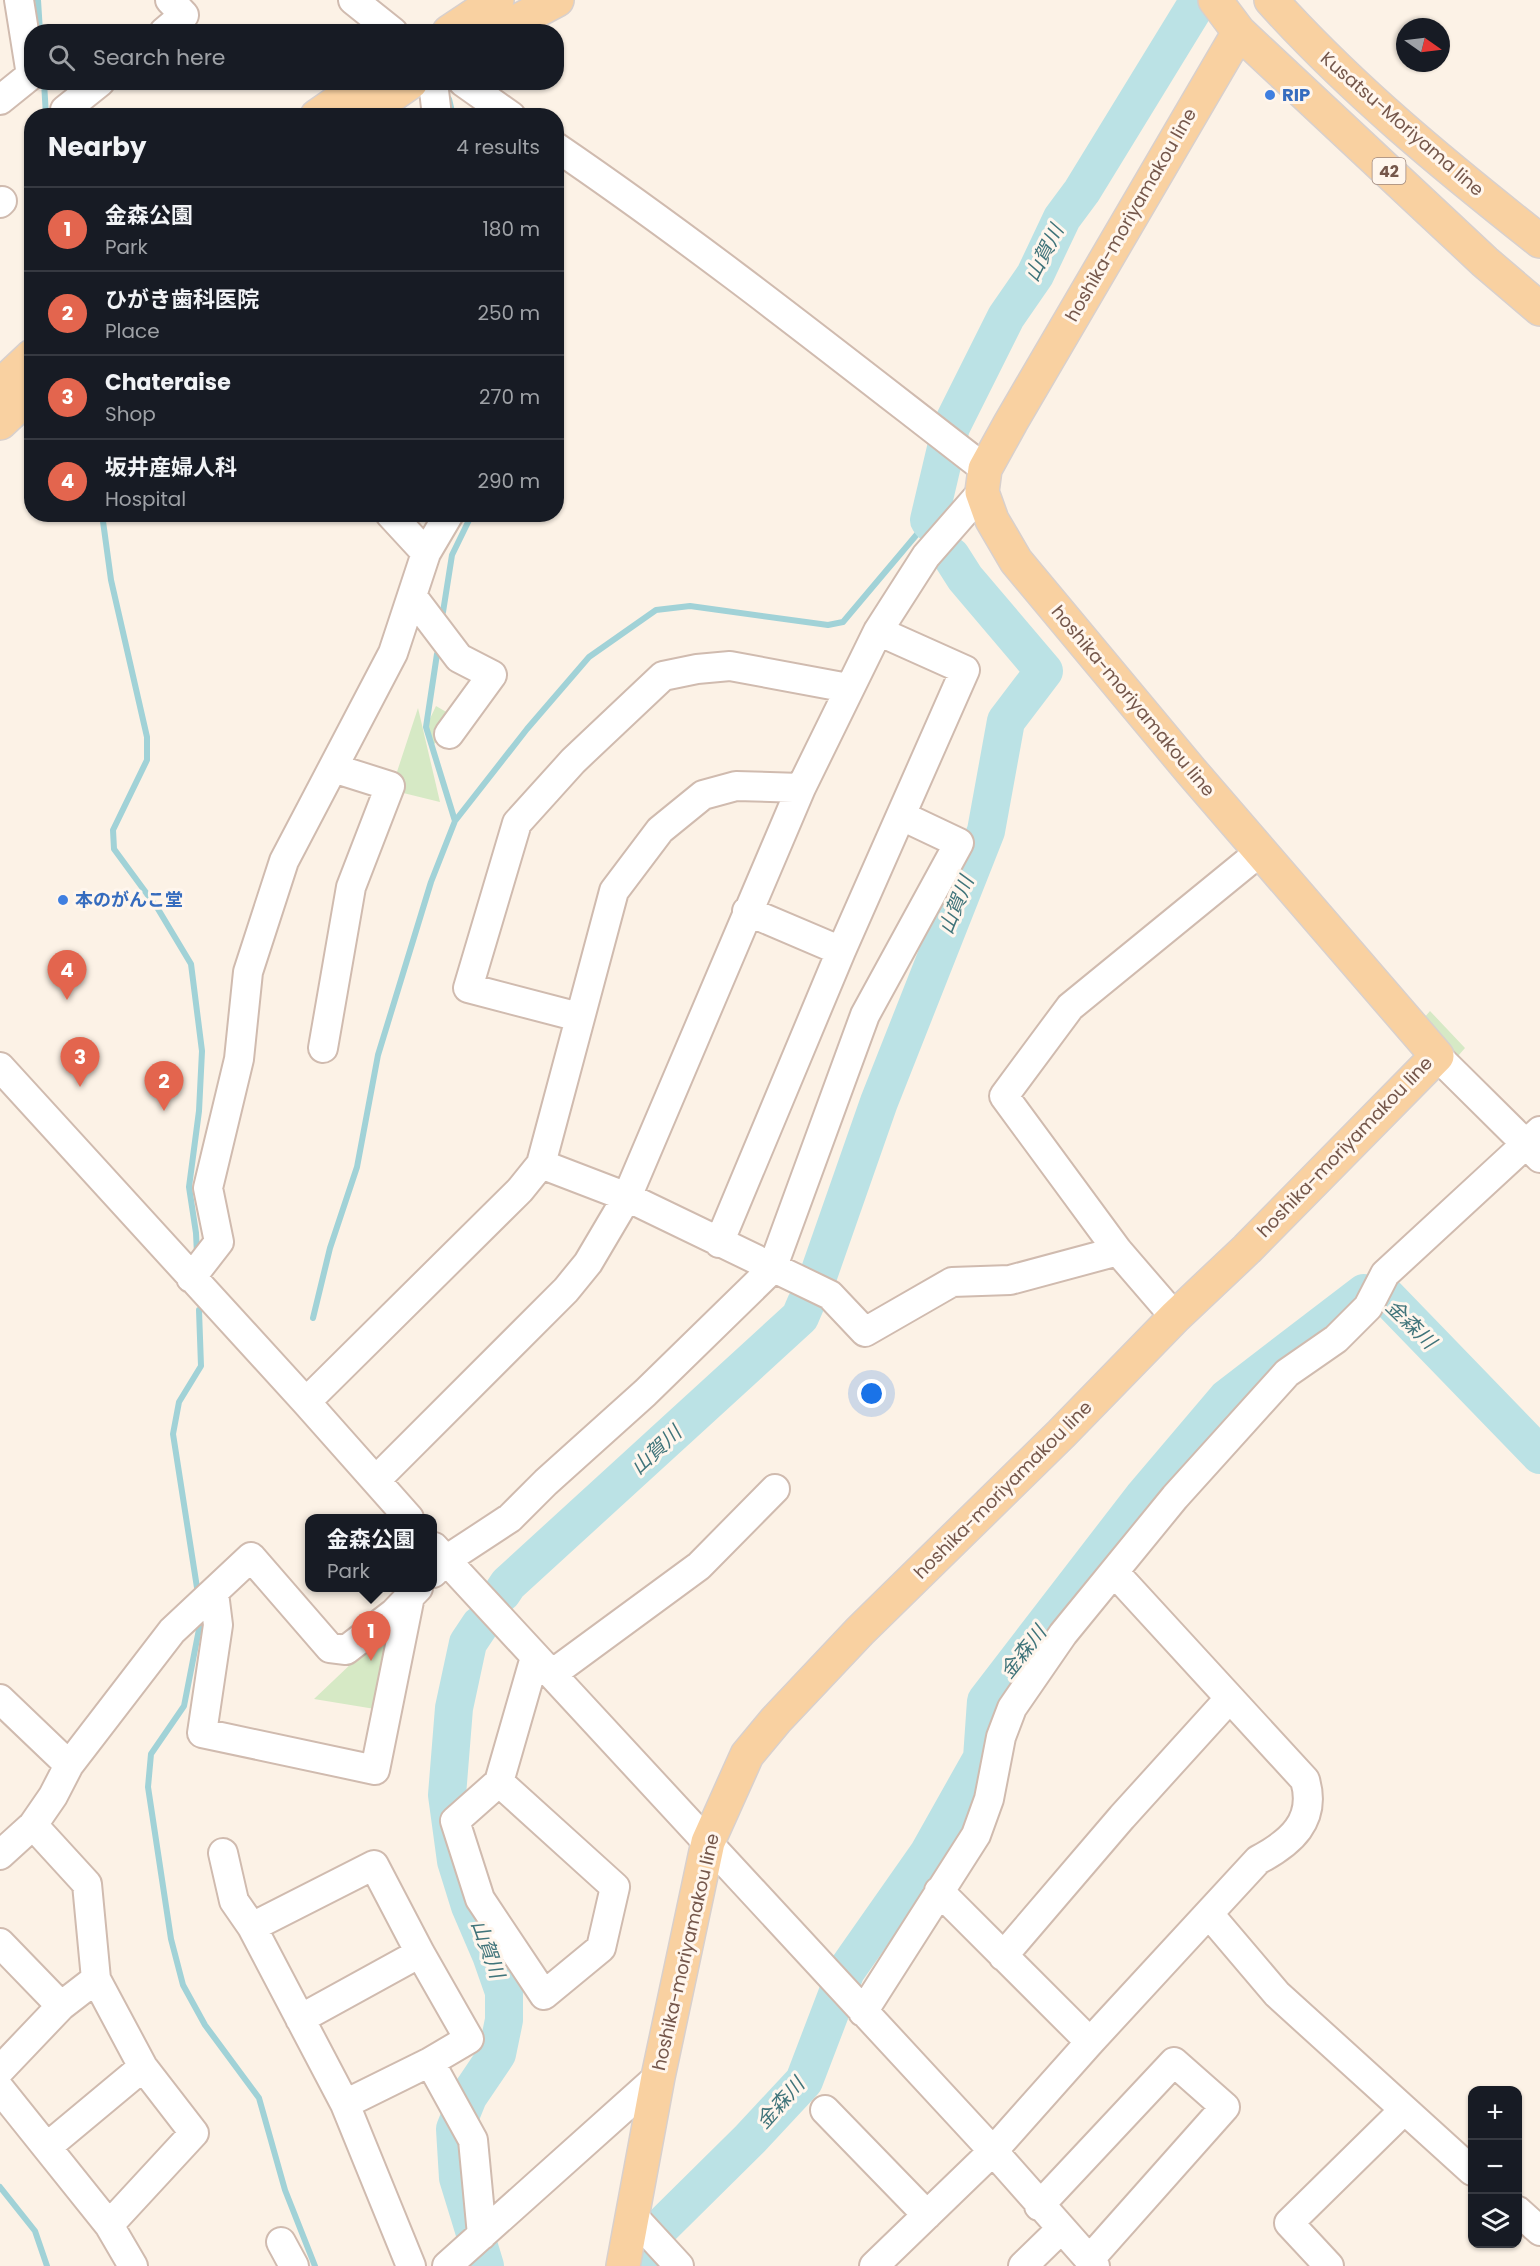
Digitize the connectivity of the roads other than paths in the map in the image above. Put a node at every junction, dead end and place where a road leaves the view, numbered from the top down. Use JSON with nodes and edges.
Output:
{"nodes":[{"id":1,"x":19,"y":0,"type":"edge"},
{"id":2,"x":170,"y":0,"type":"edge"},
{"id":3,"x":353,"y":0,"type":"edge"},
{"id":4,"x":496,"y":0,"type":"edge"},
{"id":5,"x":557,"y":0,"type":"edge"},
{"id":6,"x":1215,"y":0,"type":"edge"},
{"id":7,"x":1271,"y":0,"type":"edge"},
{"id":8,"x":173,"y":24,"type":"edge"},
{"id":9,"x":383,"y":24,"type":"edge"},
{"id":10,"x":461,"y":24,"type":"edge"},
{"id":11,"x":512,"y":24,"type":"edge"},
{"id":12,"x":24,"y":31,"type":"edge"},
{"id":13,"x":1239,"y":32,"type":"junction"},
{"id":14,"x":24,"y":81,"type":"edge"},
{"id":15,"x":90,"y":90,"type":"edge"},
{"id":16,"x":354,"y":90,"type":"edge"},
{"id":17,"x":399,"y":90,"type":"edge"},
{"id":18,"x":434,"y":90,"type":"edge"},
{"id":19,"x":474,"y":90,"type":"edge"},
{"id":20,"x":0,"y":100,"type":"edge"},
{"id":21,"x":68,"y":108,"type":"edge"},
{"id":22,"x":329,"y":108,"type":"edge"},
{"id":23,"x":374,"y":108,"type":"edge"},
{"id":24,"x":436,"y":108,"type":"edge"},
{"id":25,"x":500,"y":108,"type":"edge"},
{"id":26,"x":564,"y":152,"type":"edge"},
{"id":27,"x":1535,"y":228,"type":"edge"},
{"id":28,"x":1540,"y":309,"type":"edge"},
{"id":29,"x":24,"y":366,"type":"edge"},
{"id":30,"x":9,"y":384,"type":"edge"},
{"id":31,"x":0,"y":423,"type":"edge"},
{"id":32,"x":983,"y":480,"type":"junction"},
{"id":33,"x":397,"y":522,"type":"edge"},
{"id":34,"x":444,"y":522,"type":"edge"},
{"id":35,"x":426,"y":553,"type":"junction"},
{"id":36,"x":412,"y":596,"type":"junction"},
{"id":37,"x":878,"y":631,"type":"junction"},
{"id":38,"x":849,"y":688,"type":"junction"},
{"id":39,"x":449,"y":734,"type":"dead end"},
{"id":40,"x":333,"y":768,"type":"junction"},
{"id":41,"x":801,"y":788,"type":"junction"},
{"id":42,"x":902,"y":816,"type":"junction"},
{"id":43,"x":1261,"y":851,"type":"junction"},
{"id":44,"x":747,"y":911,"type":"junction"},
{"id":45,"x":840,"y":951,"type":"junction"},
{"id":46,"x":579,"y":1017,"type":"junction"},
{"id":47,"x":323,"y":1048,"type":"dead end"},
{"id":48,"x":1437,"y":1056,"type":"junction"},
{"id":49,"x":0,"y":1067,"type":"edge"},
{"id":50,"x":1535,"y":1144,"type":"edge"},
{"id":51,"x":541,"y":1164,"type":"junction"},
{"id":52,"x":627,"y":1197,"type":"junction"},
{"id":53,"x":719,"y":1243,"type":"junction"},
{"id":54,"x":1118,"y":1251,"type":"junction"},
{"id":55,"x":772,"y":1269,"type":"junction"},
{"id":56,"x":191,"y":1278,"type":"junction"},
{"id":57,"x":1175,"y":1317,"type":"junction"},
{"id":58,"x":306,"y":1402,"type":"junction"},
{"id":59,"x":376,"y":1480,"type":"junction"},
{"id":60,"x":775,"y":1489,"type":"dead end"},
{"id":61,"x":406,"y":1514,"type":"edge"},
{"id":62,"x":437,"y":1560,"type":"edge"},
{"id":63,"x":1114,"y":1574,"type":"junction"},
{"id":64,"x":414,"y":1592,"type":"edge"},
{"id":65,"x":202,"y":1604,"type":"junction"},
{"id":66,"x":543,"y":1666,"type":"junction"},
{"id":67,"x":0,"y":1699,"type":"edge"},
{"id":68,"x":1229,"y":1699,"type":"junction"},
{"id":69,"x":69,"y":1765,"type":"junction"},
{"id":70,"x":499,"y":1782,"type":"junction"},
{"id":71,"x":33,"y":1825,"type":"junction"},
{"id":72,"x":708,"y":1842,"type":"junction"},
{"id":73,"x":223,"y":1853,"type":"dead end"},
{"id":74,"x":0,"y":1855,"type":"edge"},
{"id":75,"x":939,"y":1891,"type":"junction"},
{"id":76,"x":1209,"y":1914,"type":"junction"},
{"id":77,"x":252,"y":1927,"type":"junction"},
{"id":78,"x":0,"y":1943,"type":"edge"},
{"id":79,"x":420,"y":1953,"type":"junction"},
{"id":80,"x":1003,"y":1956,"type":"junction"},
{"id":81,"x":96,"y":1979,"type":"junction"},
{"id":82,"x":61,"y":2006,"type":"junction"},
{"id":83,"x":863,"y":2012,"type":"junction"},
{"id":84,"x":300,"y":2019,"type":"junction"},
{"id":85,"x":1090,"y":2042,"type":"junction"},
{"id":86,"x":430,"y":2062,"type":"junction"},
{"id":87,"x":143,"y":2067,"type":"junction"},
{"id":88,"x":0,"y":2070,"type":"edge"},
{"id":89,"x":658,"y":2077,"type":"junction"},
{"id":90,"x":0,"y":2089,"type":"edge"},
{"id":91,"x":345,"y":2104,"type":"junction"},
{"id":92,"x":825,"y":2110,"type":"dead end"},
{"id":93,"x":1404,"y":2110,"type":"junction"},
{"id":94,"x":47,"y":2147,"type":"junction"},
{"id":95,"x":993,"y":2151,"type":"junction"},
{"id":96,"x":1468,"y":2167,"type":"edge"},
{"id":97,"x":1039,"y":2205,"type":"junction"},
{"id":98,"x":632,"y":2215,"type":"junction"},
{"id":99,"x":927,"y":2215,"type":"junction"},
{"id":100,"x":1522,"y":2215,"type":"edge"},
{"id":101,"x":109,"y":2225,"type":"junction"},
{"id":102,"x":1061,"y":2229,"type":"junction"},
{"id":103,"x":1540,"y":2231,"type":"edge"},
{"id":104,"x":482,"y":2235,"type":"junction"},
{"id":105,"x":1092,"y":2263,"type":"edge"},
{"id":106,"x":133,"y":2266,"type":"edge"},
{"id":107,"x":411,"y":2266,"type":"edge"},
{"id":108,"x":447,"y":2266,"type":"edge"},
{"id":109,"x":622,"y":2266,"type":"edge"},
{"id":110,"x":679,"y":2266,"type":"edge"},
{"id":111,"x":874,"y":2266,"type":"edge"},
{"id":112,"x":1023,"y":2266,"type":"edge"},
{"id":113,"x":1329,"y":2266,"type":"edge"}],
"edges":[{"from":1,"to":12,"type":"street"},
{"from":2,"to":8,"type":"street"},
{"from":3,"to":9,"type":"street"},
{"from":4,"to":10,"type":"main road"},
{"from":5,"to":11,"type":"main road"},
{"from":6,"to":13,"type":"main road","number":"42"},
{"from":7,"to":27,"type":"main road","name":"Kusatsu-Moriyama line","number":"42"},
{"from":13,"to":28,"type":"main road","number":"42"},
{"from":13,"to":32,"type":"main road","name":"hoshika-moriyamakou line"},
{"from":14,"to":20,"type":"street"},
{"from":15,"to":21,"type":"street"},
{"from":16,"to":22,"type":"main road"},
{"from":17,"to":23,"type":"main road"},
{"from":18,"to":24,"type":"street"},
{"from":19,"to":25,"type":"street"},
{"from":26,"to":32,"type":"street"},
{"from":29,"to":30,"type":"main road"},
{"from":30,"to":31,"type":"main road"},
{"from":32,"to":37,"type":"street"},
{"from":32,"to":43,"type":"main road","name":"hoshika-moriyamakou line"},
{"from":33,"to":35,"type":"street"},
{"from":34,"to":35,"type":"street"},
{"from":35,"to":36,"type":"street"},
{"from":36,"to":39,"type":"street"},
{"from":36,"to":40,"type":"street"},
{"from":37,"to":38,"type":"street"},
{"from":37,"to":42,"type":"street"},
{"from":38,"to":41,"type":"street"},
{"from":38,"to":46,"type":"street"},
{"from":40,"to":47,"type":"street"},
{"from":40,"to":56,"type":"street"},
{"from":41,"to":44,"type":"street"},
{"from":41,"to":46,"type":"street"},
{"from":42,"to":45,"type":"street"},
{"from":42,"to":55,"type":"street"},
{"from":43,"to":48,"type":"main road","name":"hoshika-moriyamakou line"},
{"from":43,"to":54,"type":"street"},
{"from":44,"to":45,"type":"street"},
{"from":44,"to":52,"type":"street"},
{"from":45,"to":53,"type":"street"},
{"from":46,"to":51,"type":"street"},
{"from":48,"to":50,"type":"street"},
{"from":48,"to":57,"type":"main road","name":"hoshika-moriyamakou line"},
{"from":49,"to":56,"type":"street"},
{"from":50,"to":63,"type":"street"},
{"from":51,"to":52,"type":"street"},
{"from":51,"to":58,"type":"street"},
{"from":52,"to":53,"type":"street"},
{"from":52,"to":59,"type":"street"},
{"from":53,"to":55,"type":"street"},
{"from":54,"to":55,"type":"street"},
{"from":54,"to":57,"type":"street"},
{"from":55,"to":62,"type":"street"},
{"from":56,"to":58,"type":"street"},
{"from":57,"to":72,"type":"main road","name":"hoshika-moriyamakou line"},
{"from":58,"to":59,"type":"street"},
{"from":59,"to":61,"type":"street"},
{"from":60,"to":66,"type":"street"},
{"from":62,"to":66,"type":"street"},
{"from":63,"to":68,"type":"street"},
{"from":63,"to":75,"type":"street"},
{"from":64,"to":65,"type":"street"},
{"from":64,"to":65,"type":"street"},
{"from":65,"to":69,"type":"street"},
{"from":66,"to":70,"type":"street"},
{"from":66,"to":72,"type":"street"},
{"from":67,"to":69,"type":"street"},
{"from":68,"to":76,"type":"street"},
{"from":68,"to":80,"type":"street"},
{"from":69,"to":71,"type":"street"},
{"from":70,"to":70,"type":"street"},
{"from":71,"to":74,"type":"street"},
{"from":71,"to":81,"type":"street"},
{"from":72,"to":83,"type":"street"},
{"from":72,"to":89,"type":"main road","name":"hoshika-moriyamakou line"},
{"from":73,"to":77,"type":"street"},
{"from":75,"to":80,"type":"street"},
{"from":75,"to":83,"type":"street"},
{"from":76,"to":85,"type":"street"},
{"from":76,"to":93,"type":"street"},
{"from":77,"to":79,"type":"street"},
{"from":77,"to":84,"type":"street"},
{"from":78,"to":82,"type":"street"},
{"from":79,"to":84,"type":"street"},
{"from":79,"to":86,"type":"street"},
{"from":80,"to":85,"type":"street"},
{"from":81,"to":82,"type":"street"},
{"from":81,"to":87,"type":"street"},
{"from":82,"to":88,"type":"street"},
{"from":83,"to":95,"type":"street"},
{"from":84,"to":91,"type":"street"},
{"from":85,"to":95,"type":"street"},
{"from":86,"to":91,"type":"street"},
{"from":86,"to":104,"type":"street"},
{"from":87,"to":94,"type":"street"},
{"from":87,"to":101,"type":"street"},
{"from":89,"to":98,"type":"main road","name":"hoshika-moriyamakou line"},
{"from":89,"to":104,"type":"street"},
{"from":90,"to":94,"type":"street"},
{"from":91,"to":107,"type":"street"},
{"from":92,"to":99,"type":"street"},
{"from":93,"to":96,"type":"street"},
{"from":93,"to":113,"type":"street"},
{"from":94,"to":101,"type":"street"},
{"from":95,"to":97,"type":"street"},
{"from":95,"to":99,"type":"street"},
{"from":97,"to":102,"type":"street"},
{"from":97,"to":105,"type":"street"},
{"from":98,"to":109,"type":"main road","name":"hoshika-moriyamakou line"},
{"from":98,"to":110,"type":"street"},
{"from":99,"to":111,"type":"street"},
{"from":100,"to":103,"type":"street"},
{"from":101,"to":106,"type":"street"},
{"from":102,"to":105,"type":"street"},
{"from":102,"to":112,"type":"street"},
{"from":104,"to":108,"type":"street"}]}
